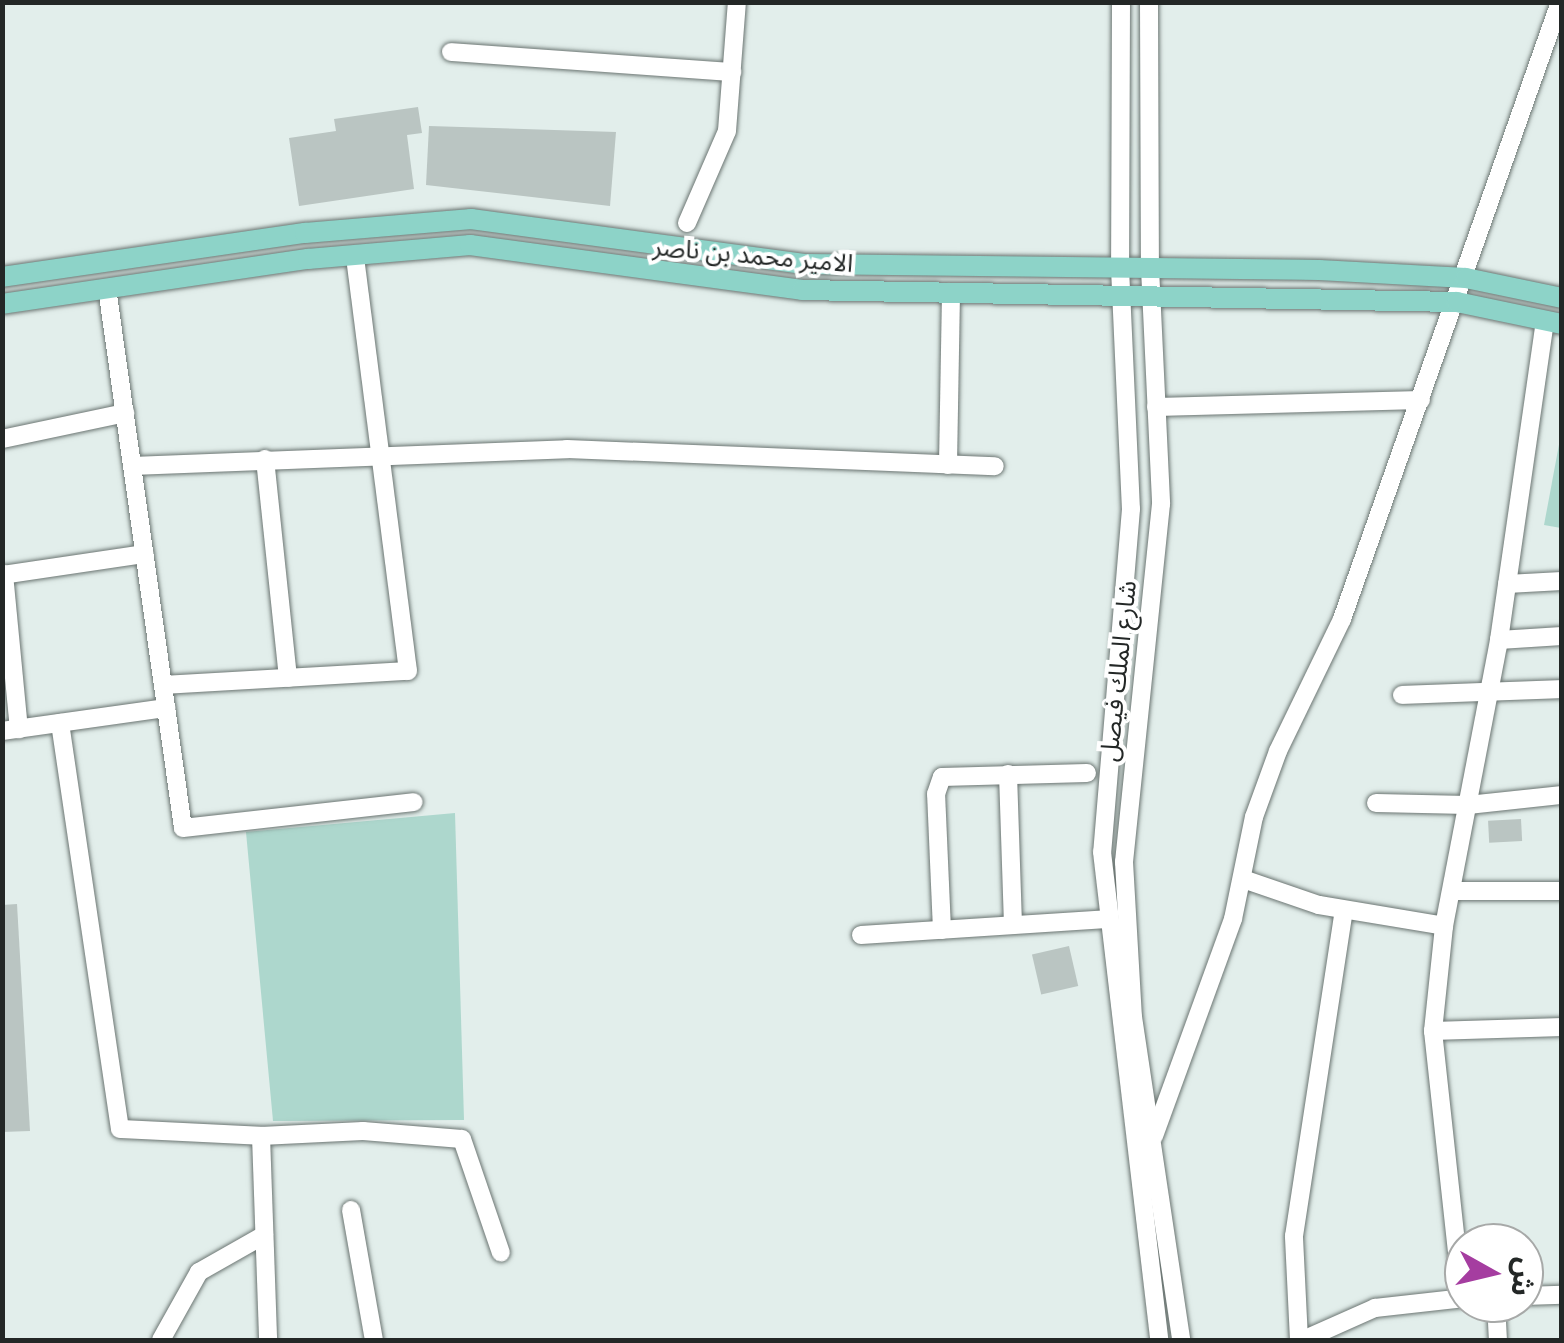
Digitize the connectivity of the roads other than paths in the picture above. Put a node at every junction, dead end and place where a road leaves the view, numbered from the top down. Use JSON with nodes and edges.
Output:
{"nodes":[{"id":1,"x":737,"y":2,"type":"edge"},
{"id":2,"x":1122,"y":2,"type":"edge"},
{"id":3,"x":1149,"y":2,"type":"edge"},
{"id":4,"x":1560,"y":2,"type":"edge"},
{"id":5,"x":451,"y":52,"type":"dead end"},
{"id":6,"x":732,"y":72,"type":"junction"},
{"id":7,"x":687,"y":222,"type":"dead end"},
{"id":8,"x":355,"y":255,"type":"junction"},
{"id":9,"x":1120,"y":268,"type":"junction"},
{"id":10,"x":1150,"y":268,"type":"junction"},
{"id":11,"x":2,"y":277,"type":"edge"},
{"id":12,"x":1466,"y":278,"type":"junction"},
{"id":13,"x":107,"y":288,"type":"junction"},
{"id":14,"x":951,"y":292,"type":"junction"},
{"id":15,"x":1121,"y":294,"type":"junction"},
{"id":16,"x":1151,"y":294,"type":"junction"},
{"id":17,"x":1562,"y":298,"type":"edge"},
{"id":18,"x":1457,"y":302,"type":"junction"},
{"id":19,"x":2,"y":304,"type":"edge"},
{"id":20,"x":1554,"y":323,"type":"edge"},
{"id":21,"x":1422,"y":400,"type":"junction"},
{"id":22,"x":1156,"y":407,"type":"junction"},
{"id":23,"x":124,"y":414,"type":"junction"},
{"id":24,"x":2,"y":440,"type":"edge"},
{"id":25,"x":380,"y":454,"type":"junction"},
{"id":26,"x":266,"y":459,"type":"junction"},
{"id":27,"x":948,"y":464,"type":"junction"},
{"id":28,"x":132,"y":466,"type":"junction"},
{"id":29,"x":995,"y":466,"type":"dead end"},
{"id":30,"x":144,"y":554,"type":"junction"},
{"id":31,"x":3,"y":574,"type":"edge"},
{"id":32,"x":1562,"y":581,"type":"edge"},
{"id":33,"x":1507,"y":584,"type":"junction"},
{"id":34,"x":1562,"y":636,"type":"edge"},
{"id":35,"x":1499,"y":640,"type":"junction"},
{"id":36,"x":288,"y":678,"type":"junction"},
{"id":37,"x":163,"y":685,"type":"junction"},
{"id":38,"x":1562,"y":689,"type":"edge"},
{"id":39,"x":1489,"y":694,"type":"junction"},
{"id":40,"x":1402,"y":695,"type":"dead end"},
{"id":41,"x":166,"y":708,"type":"junction"},
{"id":42,"x":60,"y":723,"type":"junction"},
{"id":43,"x":10,"y":730,"type":"edge"},
{"id":44,"x":1087,"y":773,"type":"dead end"},
{"id":45,"x":1008,"y":774,"type":"junction"},
{"id":46,"x":1562,"y":795,"type":"edge"},
{"id":47,"x":414,"y":802,"type":"dead end"},
{"id":48,"x":1376,"y":803,"type":"dead end"},
{"id":49,"x":1468,"y":805,"type":"junction"},
{"id":50,"x":1243,"y":879,"type":"junction"},
{"id":51,"x":1452,"y":891,"type":"junction"},
{"id":52,"x":1562,"y":892,"type":"edge"},
{"id":53,"x":1344,"y":910,"type":"junction"},
{"id":54,"x":1106,"y":919,"type":"junction"},
{"id":55,"x":1013,"y":925,"type":"junction"},
{"id":56,"x":1444,"y":926,"type":"junction"},
{"id":57,"x":942,"y":930,"type":"junction"},
{"id":58,"x":862,"y":935,"type":"dead end"},
{"id":59,"x":1562,"y":1027,"type":"edge"},
{"id":60,"x":1434,"y":1031,"type":"junction"},
{"id":61,"x":261,"y":1136,"type":"junction"},
{"id":62,"x":1152,"y":1141,"type":"junction"},
{"id":63,"x":351,"y":1210,"type":"dead end"},
{"id":64,"x":1455,"y":1223,"type":"edge"},
{"id":65,"x":264,"y":1235,"type":"junction"},
{"id":66,"x":502,"y":1253,"type":"dead end"},
{"id":67,"x":1444,"y":1300,"type":"edge"},
{"id":68,"x":160,"y":1340,"type":"edge"},
{"id":69,"x":268,"y":1340,"type":"edge"},
{"id":70,"x":374,"y":1340,"type":"edge"},
{"id":71,"x":1159,"y":1340,"type":"edge"},
{"id":72,"x":1181,"y":1340,"type":"edge"},
{"id":73,"x":1301,"y":1340,"type":"edge"}],
"edges":[{"from":1,"to":6,"type":"street"},
{"from":2,"to":9,"type":"street","name":"شارع الملك فيصل"},
{"from":3,"to":10,"type":"street","name":"شارع الملك فيصل"},
{"from":4,"to":12,"type":"street"},
{"from":5,"to":6,"type":"street"},
{"from":6,"to":7,"type":"street"},
{"from":8,"to":13,"type":"main road","name":"الامير محمد بن ناصر"},
{"from":8,"to":14,"type":"main road","name":"الامير محمد بن ناصر"},
{"from":8,"to":25,"type":"street"},
{"from":9,"to":10,"type":"main road","name":"الامير محمد بن ناصر"},
{"from":9,"to":11,"type":"main road","name":"الامير محمد بن ناصر"},
{"from":9,"to":15,"type":"street","name":"شارع الملك فيصل"},
{"from":10,"to":12,"type":"main road","name":"الامير محمد بن ناصر"},
{"from":10,"to":16,"type":"street","name":"شارع الملك فيصل"},
{"from":12,"to":17,"type":"main road","name":"الامير محمد بن ناصر"},
{"from":12,"to":18,"type":"street"},
{"from":13,"to":19,"type":"main road","name":"الامير محمد بن ناصر"},
{"from":13,"to":23,"type":"street"},
{"from":14,"to":15,"type":"main road","name":"الامير محمد بن ناصر"},
{"from":14,"to":27,"type":"street"},
{"from":15,"to":16,"type":"main road","name":"الامير محمد بن ناصر"},
{"from":15,"to":54,"type":"street","name":"شارع الملك فيصل"},
{"from":16,"to":18,"type":"main road","name":"الامير محمد بن ناصر"},
{"from":16,"to":22,"type":"street","name":"شارع الملك فيصل"},
{"from":18,"to":20,"type":"main road","name":"الامير محمد بن ناصر"},
{"from":18,"to":21,"type":"street"},
{"from":20,"to":33,"type":"street"},
{"from":21,"to":22,"type":"street"},
{"from":21,"to":50,"type":"street"},
{"from":22,"to":62,"type":"street","name":"شارع الملك فيصل"},
{"from":23,"to":24,"type":"street"},
{"from":23,"to":28,"type":"street"},
{"from":25,"to":26,"type":"street"},
{"from":25,"to":27,"type":"street"},
{"from":25,"to":36,"type":"street"},
{"from":26,"to":28,"type":"street"},
{"from":26,"to":36,"type":"street"},
{"from":27,"to":29,"type":"street"},
{"from":28,"to":30,"type":"street"},
{"from":30,"to":31,"type":"street"},
{"from":30,"to":37,"type":"street"},
{"from":31,"to":43,"type":"street"},
{"from":32,"to":33,"type":"street"},
{"from":33,"to":35,"type":"street"},
{"from":34,"to":35,"type":"street"},
{"from":35,"to":39,"type":"street"},
{"from":36,"to":37,"type":"street"},
{"from":37,"to":41,"type":"street"},
{"from":38,"to":39,"type":"street"},
{"from":39,"to":40,"type":"street"},
{"from":39,"to":49,"type":"street"},
{"from":41,"to":42,"type":"street"},
{"from":41,"to":47,"type":"street"},
{"from":42,"to":43,"type":"street"},
{"from":42,"to":61,"type":"street"},
{"from":44,"to":45,"type":"street"},
{"from":45,"to":55,"type":"street"},
{"from":45,"to":57,"type":"street"},
{"from":46,"to":49,"type":"street"},
{"from":48,"to":49,"type":"street"},
{"from":49,"to":51,"type":"street"},
{"from":50,"to":53,"type":"street"},
{"from":50,"to":62,"type":"street"},
{"from":51,"to":52,"type":"street"},
{"from":51,"to":56,"type":"street"},
{"from":53,"to":56,"type":"street"},
{"from":53,"to":73,"type":"street"},
{"from":54,"to":55,"type":"street"},
{"from":54,"to":71,"type":"street","name":"شارع الملك فيصل"},
{"from":55,"to":57,"type":"street"},
{"from":56,"to":60,"type":"street"},
{"from":57,"to":58,"type":"street"},
{"from":59,"to":60,"type":"street"},
{"from":60,"to":64,"type":"street"},
{"from":61,"to":65,"type":"street"},
{"from":61,"to":66,"type":"street"},
{"from":62,"to":72,"type":"street","name":"شارع الملك فيصل"},
{"from":63,"to":70,"type":"street"},
{"from":65,"to":68,"type":"street"},
{"from":65,"to":69,"type":"street"},
{"from":67,"to":73,"type":"street"}]}
